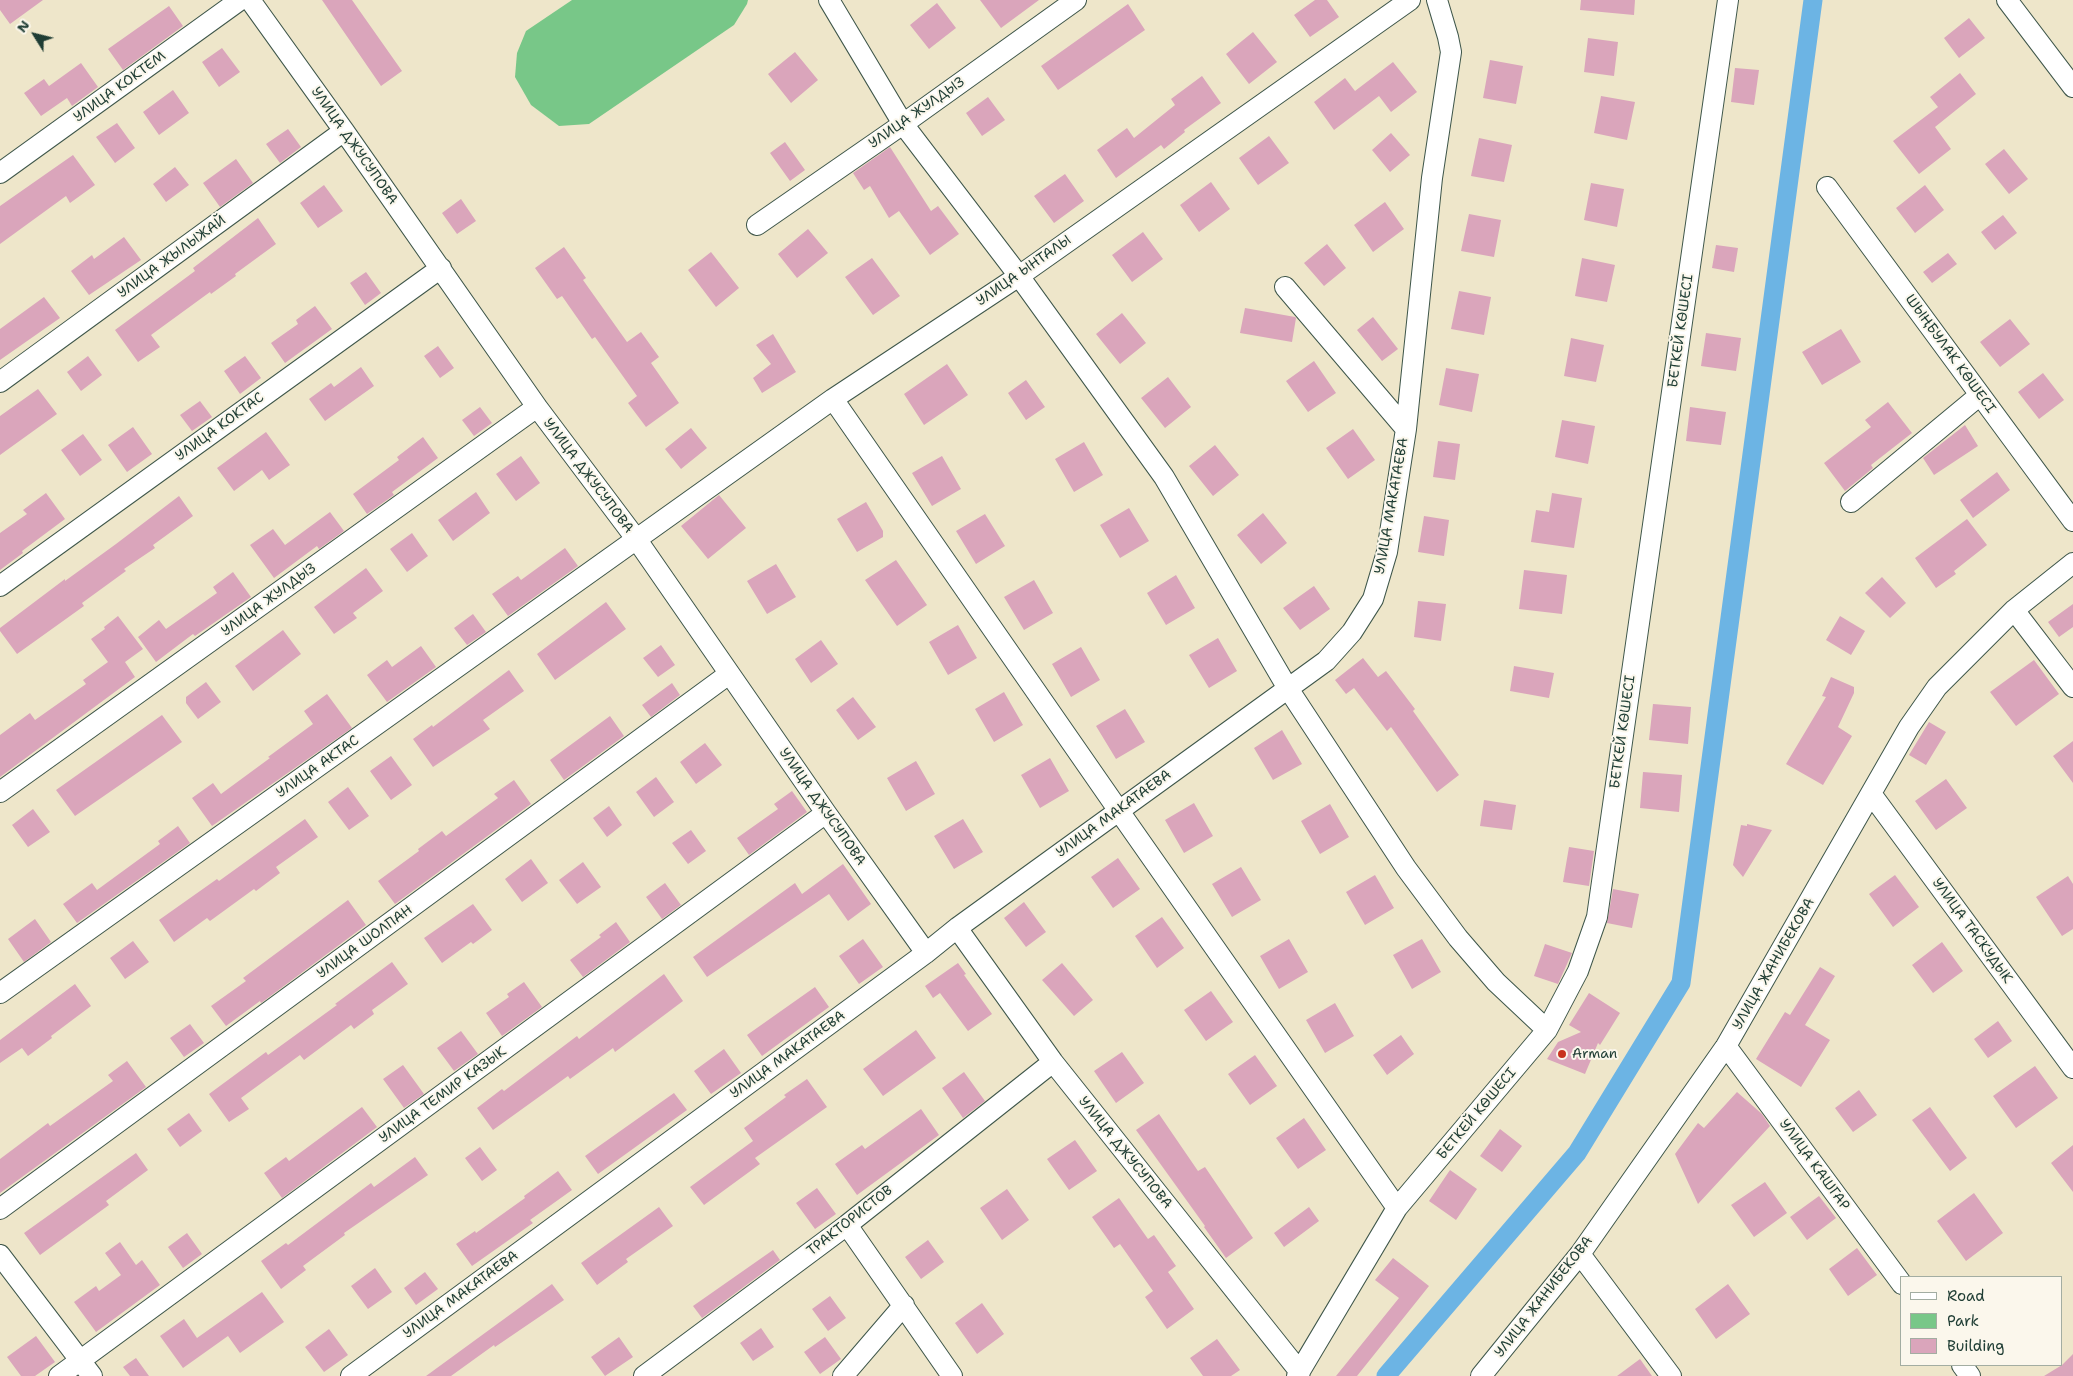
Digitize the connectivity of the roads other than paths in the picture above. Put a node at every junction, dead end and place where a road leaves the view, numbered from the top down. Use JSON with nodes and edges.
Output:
{"nodes":[{"id":1,"x":240,"y":0,"type":"edge"},
{"id":2,"x":250,"y":0,"type":"edge"},
{"id":3,"x":829,"y":0,"type":"edge"},
{"id":4,"x":1076,"y":0,"type":"edge"},
{"id":5,"x":1410,"y":0,"type":"edge"},
{"id":6,"x":1437,"y":0,"type":"edge"},
{"id":7,"x":1728,"y":0,"type":"edge"},
{"id":8,"x":2007,"y":0,"type":"edge"},
{"id":9,"x":2073,"y":87,"type":"edge"},
{"id":10,"x":903,"y":124,"type":"junction"},
{"id":11,"x":344,"y":131,"type":"junction"},
{"id":12,"x":0,"y":173,"type":"edge"},
{"id":13,"x":1826,"y":187,"type":"dead end"},
{"id":14,"x":757,"y":225,"type":"dead end"},
{"id":15,"x":441,"y":268,"type":"junction"},
{"id":16,"x":1019,"y":276,"type":"junction"},
{"id":17,"x":1285,"y":287,"type":"dead end"},
{"id":18,"x":0,"y":382,"type":"edge"},
{"id":19,"x":1980,"y":395,"type":"junction"},
{"id":20,"x":833,"y":399,"type":"junction"},
{"id":21,"x":537,"y":407,"type":"junction"},
{"id":22,"x":1406,"y":429,"type":"junction"},
{"id":23,"x":1851,"y":502,"type":"dead end"},
{"id":24,"x":2073,"y":521,"type":"edge"},
{"id":25,"x":636,"y":540,"type":"junction"},
{"id":26,"x":2073,"y":563,"type":"edge"},
{"id":27,"x":0,"y":586,"type":"edge"},
{"id":28,"x":2014,"y":610,"type":"junction"},
{"id":29,"x":729,"y":674,"type":"junction"},
{"id":30,"x":1287,"y":687,"type":"junction"},
{"id":31,"x":2073,"y":687,"type":"edge"},
{"id":32,"x":0,"y":792,"type":"edge"},
{"id":33,"x":1872,"y":795,"type":"junction"},
{"id":34,"x":1118,"y":811,"type":"junction"},
{"id":35,"x":826,"y":814,"type":"junction"},
{"id":36,"x":957,"y":928,"type":"junction"},
{"id":37,"x":926,"y":953,"type":"junction"},
{"id":38,"x":0,"y":993,"type":"edge"},
{"id":39,"x":1547,"y":1030,"type":"junction"},
{"id":40,"x":1726,"y":1046,"type":"junction"},
{"id":41,"x":1053,"y":1062,"type":"junction"},
{"id":42,"x":2073,"y":1068,"type":"edge"},
{"id":43,"x":1397,"y":1208,"type":"junction"},
{"id":44,"x":0,"y":1209,"type":"edge"},
{"id":45,"x":847,"y":1225,"type":"junction"},
{"id":46,"x":1580,"y":1254,"type":"junction"},
{"id":47,"x":0,"y":1255,"type":"edge"},
{"id":48,"x":1900,"y":1281,"type":"edge"},
{"id":49,"x":904,"y":1305,"type":"junction"},
{"id":50,"x":86,"y":1369,"type":"edge"},
{"id":51,"x":1298,"y":1374,"type":"edge"},
{"id":52,"x":59,"y":1376,"type":"edge"},
{"id":53,"x":351,"y":1376,"type":"edge"},
{"id":54,"x":644,"y":1376,"type":"edge"},
{"id":55,"x":843,"y":1376,"type":"edge"},
{"id":56,"x":952,"y":1376,"type":"edge"},
{"id":57,"x":1481,"y":1376,"type":"edge"},
{"id":58,"x":1671,"y":1376,"type":"edge"}],
"edges":[{"from":1,"to":12,"type":"street","name":"УЛИЦА КОКТЕМ"},
{"from":2,"to":11,"type":"street","name":"УЛИЦА ДЖУСУПОВА"},
{"from":3,"to":10,"type":"street"},
{"from":4,"to":10,"type":"street","name":"УЛИЦА ЖУЛДЫЗ"},
{"from":5,"to":16,"type":"street","name":"УЛИЦА ЫНТАЛЫ"},
{"from":6,"to":22,"type":"street","name":"УЛИЦА МАКАТАЕВА"},
{"from":7,"to":39,"type":"street","name":"БЕТКЕЙ КӨШЕСІ"},
{"from":8,"to":9,"type":"street"},
{"from":10,"to":14,"type":"street","name":"УЛИЦА ЖУЛДЫЗ"},
{"from":10,"to":16,"type":"street"},
{"from":11,"to":15,"type":"street","name":"УЛИЦА ДЖУСУПОВА"},
{"from":11,"to":18,"type":"street","name":"УЛИЦА ЖЫЛЫЖАЙ"},
{"from":13,"to":19,"type":"street","name":"ШЫҢБУЛАК КӨШЕСІ"},
{"from":15,"to":21,"type":"street","name":"УЛИЦА ДЖУСУПОВА"},
{"from":15,"to":27,"type":"street","name":"УЛИЦА КОКТАС"},
{"from":16,"to":20,"type":"street","name":"УЛИЦА ЫНТАЛЫ"},
{"from":16,"to":30,"type":"street"},
{"from":17,"to":22,"type":"street"},
{"from":19,"to":23,"type":"street"},
{"from":19,"to":24,"type":"street","name":"ШЫҢБУЛАК КӨШЕСІ"},
{"from":20,"to":25,"type":"street","name":"УЛИЦА ЫНТАЛЫ"},
{"from":20,"to":34,"type":"street"},
{"from":21,"to":25,"type":"street","name":"УЛИЦА ДЖУСУПОВА"},
{"from":21,"to":32,"type":"street","name":"УЛИЦА ЖУЛДЫЗ"},
{"from":22,"to":30,"type":"street","name":"УЛИЦА МАКАТАЕВА"},
{"from":25,"to":29,"type":"street","name":"УЛИЦА ДЖУСУПОВА"},
{"from":25,"to":38,"type":"street","name":"УЛИЦА АКТАС"},
{"from":26,"to":28,"type":"street","name":"УЛИЦА ЖАНИБЕКОВА"},
{"from":28,"to":31,"type":"street"},
{"from":28,"to":33,"type":"street","name":"УЛИЦА ЖАНИБЕКОВА"},
{"from":29,"to":35,"type":"street","name":"УЛИЦА ДЖУСУПОВА"},
{"from":29,"to":44,"type":"street","name":"УЛИЦА ШОЛПАН"},
{"from":30,"to":34,"type":"street","name":"УЛИЦА МАКАТАЕВА"},
{"from":30,"to":39,"type":"street"},
{"from":33,"to":40,"type":"street","name":"УЛИЦА ЖАНИБЕКОВА"},
{"from":33,"to":42,"type":"street","name":"УЛИЦА ТАСКУДЫК"},
{"from":34,"to":36,"type":"street","name":"УЛИЦА МАКАТАЕВА"},
{"from":34,"to":43,"type":"street"},
{"from":35,"to":37,"type":"street","name":"УЛИЦА ДЖУСУПОВА"},
{"from":35,"to":50,"type":"street","name":"УЛИЦА ТЕМИР КАЗЫК"},
{"from":36,"to":37,"type":"street","name":"УЛИЦА МАКАТАЕВА"},
{"from":36,"to":41,"type":"street","name":"УЛИЦА ДЖУСУПОВА"},
{"from":37,"to":53,"type":"street","name":"УЛИЦА МАКАТАЕВА"},
{"from":39,"to":43,"type":"street","name":"БЕТКЕЙ КӨШЕСІ"},
{"from":40,"to":46,"type":"street","name":"УЛИЦА ЖАНИБЕКОВА"},
{"from":40,"to":48,"type":"street","name":"УЛИЦА КАШГАР"},
{"from":41,"to":45,"type":"street","name":"ТРАКТОРИСТОВ"},
{"from":41,"to":51,"type":"street","name":"УЛИЦА ДЖУСУПОВА"},
{"from":43,"to":51,"type":"street","name":"БЕТКЕЙ КӨШЕСІ"},
{"from":45,"to":49,"type":"street"},
{"from":45,"to":54,"type":"street","name":"ТРАКТОРИСТОВ"},
{"from":46,"to":57,"type":"street","name":"УЛИЦА ЖАНИБЕКОВА"},
{"from":46,"to":58,"type":"street"},
{"from":47,"to":50,"type":"street"},
{"from":49,"to":55,"type":"street"},
{"from":49,"to":56,"type":"street"},
{"from":50,"to":52,"type":"street","name":"УЛИЦА ТЕМИР КАЗЫК"}]}
